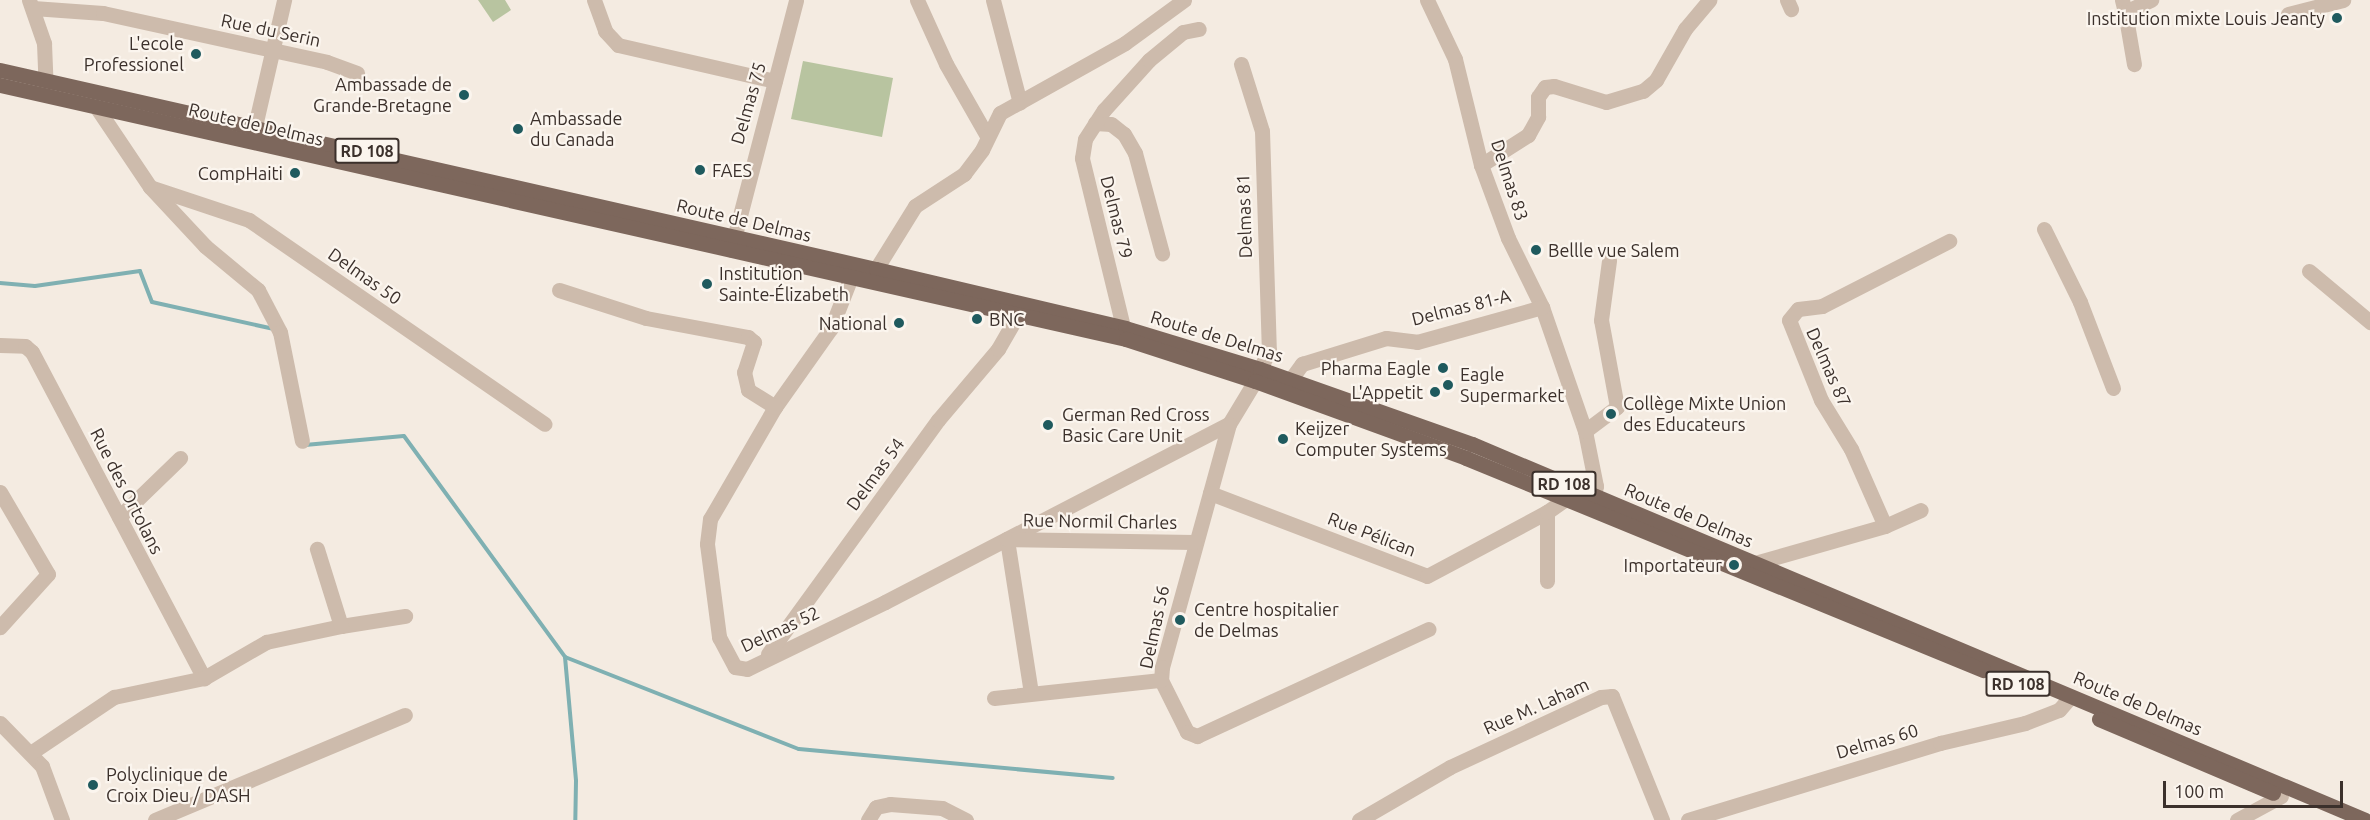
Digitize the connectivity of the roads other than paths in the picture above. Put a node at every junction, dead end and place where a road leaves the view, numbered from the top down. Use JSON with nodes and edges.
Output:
{"nodes":[{"id":1,"x":284,"y":0,"type":"edge"},
{"id":2,"x":594,"y":0,"type":"edge"},
{"id":3,"x":796,"y":0,"type":"edge"},
{"id":4,"x":917,"y":0,"type":"edge"},
{"id":5,"x":993,"y":0,"type":"edge"},
{"id":6,"x":1185,"y":0,"type":"edge"},
{"id":7,"x":1428,"y":0,"type":"edge"},
{"id":8,"x":1709,"y":0,"type":"edge"},
{"id":9,"x":2151,"y":0,"type":"edge"},
{"id":10,"x":2343,"y":0,"type":"edge"},
{"id":11,"x":31,"y":4,"type":"edge"},
{"id":12,"x":2124,"y":6,"type":"edge"},
{"id":13,"x":2288,"y":14,"type":"dead end"},
{"id":14,"x":1199,"y":29,"type":"dead end"},
{"id":15,"x":271,"y":51,"type":"junction"},
{"id":16,"x":1241,"y":64,"type":"dead end"},
{"id":17,"x":2134,"y":64,"type":"dead end"},
{"id":18,"x":0,"y":70,"type":"edge"},
{"id":19,"x":357,"y":73,"type":"dead end"},
{"id":20,"x":46,"y":80,"type":"junction"},
{"id":21,"x":775,"y":81,"type":"junction"},
{"id":22,"x":0,"y":86,"type":"edge"},
{"id":23,"x":46,"y":96,"type":"junction"},
{"id":24,"x":1020,"y":103,"type":"junction"},
{"id":25,"x":97,"y":108,"type":"junction"},
{"id":26,"x":1100,"y":116,"type":"junction"},
{"id":27,"x":255,"y":125,"type":"junction"},
{"id":28,"x":987,"y":135,"type":"junction"},
{"id":29,"x":252,"y":142,"type":"junction"},
{"id":30,"x":1480,"y":165,"type":"junction"},
{"id":31,"x":150,"y":188,"type":"junction"},
{"id":32,"x":2044,"y":229,"type":"dead end"},
{"id":33,"x":1949,"y":241,"type":"dead end"},
{"id":34,"x":731,"y":245,"type":"junction"},
{"id":35,"x":1162,"y":253,"type":"dead end"},
{"id":36,"x":1609,"y":261,"type":"dead end"},
{"id":37,"x":2309,"y":271,"type":"dead end"},
{"id":38,"x":875,"y":275,"type":"junction"},
{"id":39,"x":851,"y":278,"type":"junction"},
{"id":40,"x":559,"y":290,"type":"dead end"},
{"id":41,"x":1542,"y":306,"type":"junction"},
{"id":42,"x":1017,"y":316,"type":"junction"},
{"id":43,"x":2370,"y":322,"type":"edge"},
{"id":44,"x":1126,"y":334,"type":"junction"},
{"id":45,"x":0,"y":345,"type":"edge"},
{"id":46,"x":1258,"y":375,"type":"junction"},
{"id":47,"x":1292,"y":379,"type":"junction"},
{"id":48,"x":2114,"y":388,"type":"dead end"},
{"id":49,"x":775,"y":407,"type":"junction"},
{"id":50,"x":545,"y":424,"type":"dead end"},
{"id":51,"x":1229,"y":424,"type":"junction"},
{"id":52,"x":1585,"y":431,"type":"junction"},
{"id":53,"x":302,"y":441,"type":"dead end"},
{"id":54,"x":180,"y":458,"type":"dead end"},
{"id":55,"x":0,"y":492,"type":"edge"},
{"id":56,"x":1210,"y":493,"type":"junction"},
{"id":57,"x":1567,"y":498,"type":"junction"},
{"id":58,"x":1593,"y":502,"type":"junction"},
{"id":59,"x":4,"y":508,"type":"edge"},
{"id":60,"x":1921,"y":510,"type":"dead end"},
{"id":61,"x":1547,"y":512,"type":"junction"},
{"id":62,"x":119,"y":517,"type":"junction"},
{"id":63,"x":1885,"y":526,"type":"junction"},
{"id":64,"x":1007,"y":539,"type":"junction"},
{"id":65,"x":1194,"y":542,"type":"junction"},
{"id":66,"x":317,"y":549,"type":"dead end"},
{"id":67,"x":1752,"y":568,"type":"junction"},
{"id":68,"x":1547,"y":580,"type":"dead end"},
{"id":69,"x":405,"y":616,"type":"dead end"},
{"id":70,"x":341,"y":626,"type":"junction"},
{"id":71,"x":0,"y":627,"type":"edge"},
{"id":72,"x":1429,"y":629,"type":"dead end"},
{"id":73,"x":766,"y":656,"type":"junction"},
{"id":74,"x":204,"y":678,"type":"junction"},
{"id":75,"x":1161,"y":680,"type":"junction"},
{"id":76,"x":1030,"y":693,"type":"junction"},
{"id":77,"x":994,"y":698,"type":"dead end"},
{"id":78,"x":2068,"y":700,"type":"junction"},
{"id":79,"x":405,"y":715,"type":"dead end"},
{"id":80,"x":0,"y":723,"type":"edge"},
{"id":81,"x":32,"y":752,"type":"junction"},
{"id":82,"x":2281,"y":796,"type":"junction"},
{"id":83,"x":62,"y":820,"type":"edge"},
{"id":84,"x":155,"y":820,"type":"edge"},
{"id":85,"x":868,"y":820,"type":"edge"},
{"id":86,"x":966,"y":820,"type":"edge"},
{"id":87,"x":1359,"y":820,"type":"edge"},
{"id":88,"x":1662,"y":820,"type":"edge"},
{"id":89,"x":1688,"y":820,"type":"edge"},
{"id":90,"x":2237,"y":820,"type":"edge"},
{"id":91,"x":2339,"y":820,"type":"edge"},
{"id":92,"x":2364,"y":820,"type":"edge"}],
"edges":[{"from":1,"to":15,"type":"street"},
{"from":2,"to":21,"type":"street"},
{"from":3,"to":21,"type":"street","name":"Delmas 75"},
{"from":4,"to":28,"type":"street"},
{"from":5,"to":24,"type":"street"},
{"from":6,"to":24,"type":"street"},
{"from":7,"to":30,"type":"street","name":"Delmas 83"},
{"from":8,"to":30,"type":"street"},
{"from":9,"to":12,"type":"street"},
{"from":10,"to":13,"type":"street"},
{"from":11,"to":15,"type":"street","name":"Rue du Serin"},
{"from":11,"to":20,"type":"street"},
{"from":12,"to":17,"type":"street"},
{"from":14,"to":26,"type":"street"},
{"from":15,"to":19,"type":"street","name":"Rue du Serin"},
{"from":15,"to":27,"type":"street"},
{"from":16,"to":46,"type":"street","name":"Delmas 81"},
{"from":18,"to":20,"type":"main road","name":"Route de Delmas","number":"RD 108"},
{"from":20,"to":23,"type":"street"},
{"from":20,"to":27,"type":"main road","name":"Route de Delmas","number":"RD 108"},
{"from":21,"to":34,"type":"street","name":"Delmas 75"},
{"from":22,"to":23,"type":"main road","name":"Route de Delmas","number":"RD 108"},
{"from":23,"to":25,"type":"main road","name":"Route de Delmas","number":"RD 108"},
{"from":24,"to":28,"type":"street"},
{"from":25,"to":29,"type":"main road","name":"Route de Delmas","number":"RD 108"},
{"from":25,"to":31,"type":"street"},
{"from":26,"to":35,"type":"street"},
{"from":26,"to":44,"type":"street","name":"Delmas 79"},
{"from":27,"to":29,"type":"street"},
{"from":27,"to":34,"type":"main road","name":"Route de Delmas","number":"RD 108"},
{"from":28,"to":38,"type":"street"},
{"from":29,"to":34,"type":"main road","name":"Route de Delmas","number":"RD 108"},
{"from":30,"to":41,"type":"street","name":"Delmas 83"},
{"from":31,"to":50,"type":"street","name":"Delmas 50"},
{"from":31,"to":53,"type":"street"},
{"from":32,"to":48,"type":"street"},
{"from":33,"to":63,"type":"street","name":"Delmas 87"},
{"from":34,"to":38,"type":"main road","name":"Route de Delmas","number":"RD 108"},
{"from":34,"to":39,"type":"main road","name":"Route de Delmas","number":"RD 108"},
{"from":36,"to":52,"type":"street"},
{"from":37,"to":43,"type":"street"},
{"from":38,"to":39,"type":"main road","name":"Route de Delmas","number":"RD 108"},
{"from":38,"to":42,"type":"main road","name":"Route de Delmas","number":"RD 108"},
{"from":38,"to":44,"type":"main road","name":"Route de Delmas","number":"RD 108"},
{"from":39,"to":49,"type":"street","name":"Delmas 52"},
{"from":40,"to":49,"type":"street"},
{"from":41,"to":47,"type":"street","name":"Delmas 81-A"},
{"from":41,"to":52,"type":"street","name":"Delmas 83"},
{"from":42,"to":44,"type":"main road","name":"Route de Delmas","number":"RD 108"},
{"from":42,"to":73,"type":"street","name":"Delmas 54"},
{"from":44,"to":46,"type":"main road","name":"Route de Delmas","number":"RD 108"},
{"from":45,"to":62,"type":"street","name":"Rue des Ortolans"},
{"from":46,"to":47,"type":"main road","name":"Route de Delmas","number":"RD 108"},
{"from":46,"to":51,"type":"street","name":"Delmas 56"},
{"from":46,"to":57,"type":"main road","name":"Route de Delmas","number":"RD 108"},
{"from":47,"to":58,"type":"main road","name":"Route de Delmas","number":"RD 108"},
{"from":49,"to":73,"type":"street","name":"Delmas 52"},
{"from":51,"to":56,"type":"street","name":"Delmas 56"},
{"from":51,"to":64,"type":"street","name":"Delmas 52"},
{"from":52,"to":58,"type":"street","name":"Delmas 83"},
{"from":54,"to":62,"type":"street"},
{"from":55,"to":59,"type":"street"},
{"from":56,"to":61,"type":"street","name":"Rue Pélican"},
{"from":56,"to":65,"type":"street","name":"Delmas 56"},
{"from":57,"to":58,"type":"main road","name":"Route de Delmas","number":"RD 108"},
{"from":57,"to":61,"type":"street","name":"Rue Pélican"},
{"from":58,"to":67,"type":"main road","name":"Route de Delmas","number":"RD 108"},
{"from":59,"to":71,"type":"street"},
{"from":60,"to":63,"type":"street"},
{"from":61,"to":68,"type":"street"},
{"from":62,"to":74,"type":"street","name":"Rue des Ortolans"},
{"from":63,"to":67,"type":"street"},
{"from":64,"to":65,"type":"street","name":"Rue Normil Charles"},
{"from":64,"to":73,"type":"street","name":"Delmas 52"},
{"from":64,"to":76,"type":"street"},
{"from":65,"to":75,"type":"street","name":"Delmas 56"},
{"from":66,"to":70,"type":"street"},
{"from":67,"to":78,"type":"main road","name":"Route de Delmas","number":"RD 108"},
{"from":69,"to":70,"type":"street"},
{"from":70,"to":74,"type":"street"},
{"from":72,"to":75,"type":"street","name":"Delmas 56"},
{"from":74,"to":81,"type":"street"},
{"from":75,"to":76,"type":"street"},
{"from":76,"to":77,"type":"street"},
{"from":78,"to":82,"type":"main road","name":"Route de Delmas","number":"RD 108"},
{"from":78,"to":89,"type":"street","name":"Delmas 60"},
{"from":78,"to":92,"type":"main road","name":"Route de Delmas","number":"RD 108"},
{"from":79,"to":84,"type":"street"},
{"from":80,"to":81,"type":"street"},
{"from":81,"to":83,"type":"street"},
{"from":82,"to":90,"type":"street"},
{"from":82,"to":91,"type":"main road","name":"Route de Delmas","number":"RD 108"},
{"from":85,"to":86,"type":"street"},
{"from":87,"to":88,"type":"street","name":"Rue M. Laham"}]}
